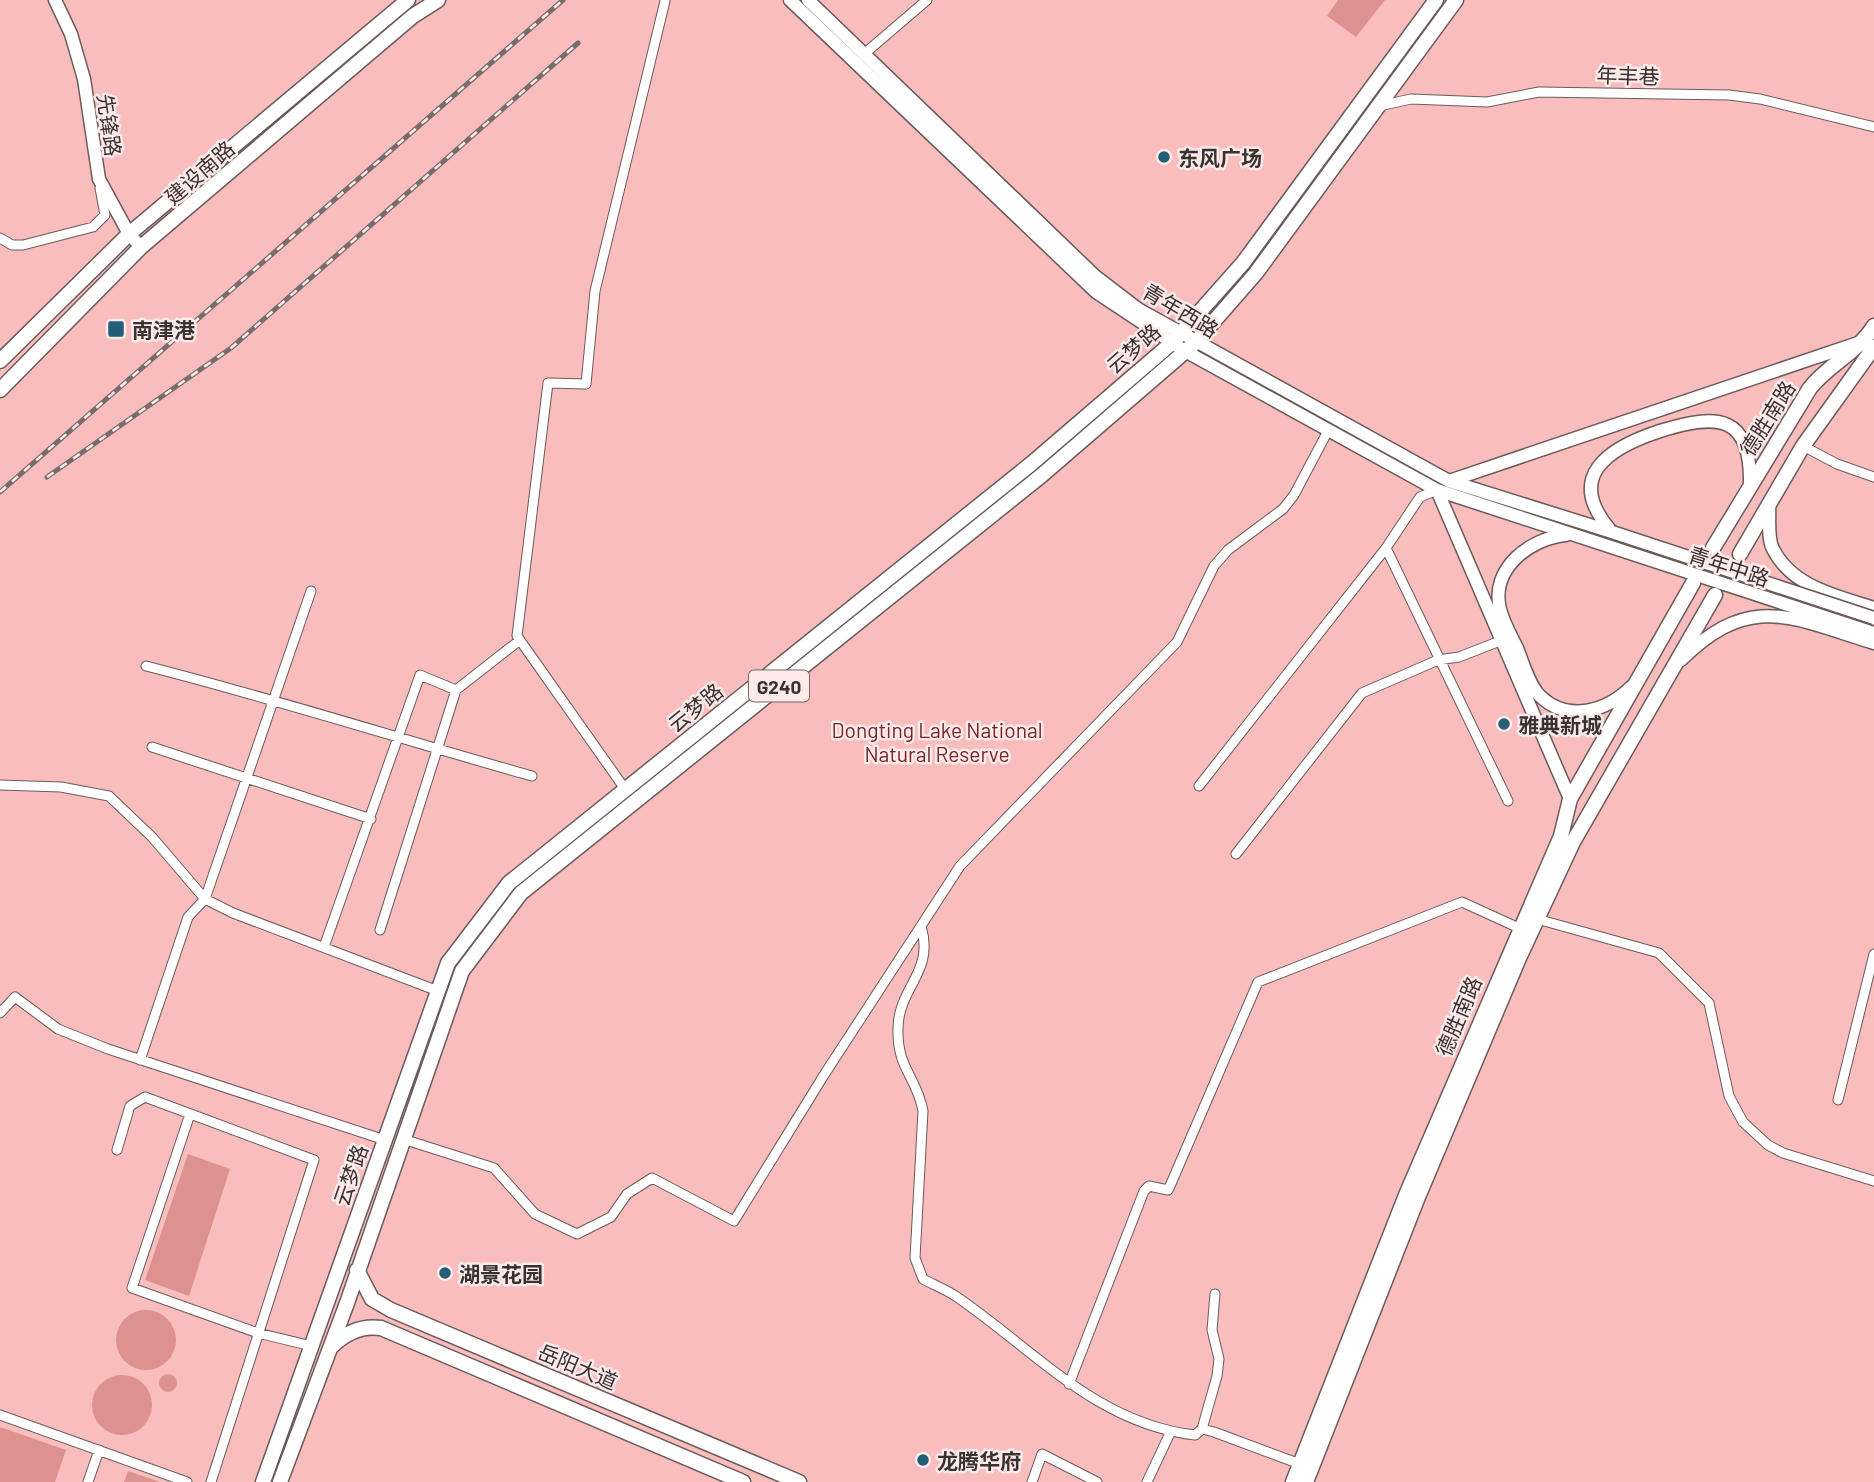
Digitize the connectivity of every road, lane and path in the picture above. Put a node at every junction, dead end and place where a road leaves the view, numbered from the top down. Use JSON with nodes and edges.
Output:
{"nodes":[{"id":1,"x":55,"y":0,"type":"edge"},
{"id":2,"x":408,"y":0,"type":"edge"},
{"id":3,"x":438,"y":0,"type":"edge"},
{"id":4,"x":790,"y":0,"type":"edge"},
{"id":5,"x":808,"y":0,"type":"edge"},
{"id":6,"x":927,"y":0,"type":"edge"},
{"id":7,"x":1436,"y":0,"type":"edge"},
{"id":8,"x":1456,"y":0,"type":"edge"},
{"id":9,"x":665,"y":1,"type":"edge"},
{"id":10,"x":864,"y":54,"type":"junction"},
{"id":11,"x":1379,"y":106,"type":"junction"},
{"id":12,"x":1874,"y":127,"type":"edge"},
{"id":13,"x":99,"y":179,"type":"junction"},
{"id":14,"x":129,"y":234,"type":"junction"},
{"id":15,"x":0,"y":238,"type":"edge"},
{"id":16,"x":141,"y":247,"type":"junction"},
{"id":17,"x":1874,"y":326,"type":"edge"},
{"id":18,"x":1177,"y":338,"type":"junction"},
{"id":19,"x":1870,"y":344,"type":"edge"},
{"id":20,"x":1190,"y":347,"type":"junction"},
{"id":21,"x":0,"y":361,"type":"edge"},
{"id":22,"x":0,"y":390,"type":"edge"},
{"id":23,"x":1329,"y":429,"type":"junction"},
{"id":24,"x":1803,"y":446,"type":"junction"},
{"id":25,"x":1874,"y":477,"type":"edge"},
{"id":26,"x":1449,"y":481,"type":"junction"},
{"id":27,"x":1749,"y":487,"type":"junction"},
{"id":28,"x":1437,"y":490,"type":"junction"},
{"id":29,"x":1769,"y":505,"type":"junction"},
{"id":30,"x":1612,"y":532,"type":"junction"},
{"id":31,"x":1572,"y":534,"type":"junction"},
{"id":32,"x":1386,"y":548,"type":"junction"},
{"id":33,"x":1713,"y":548,"type":"dead end"},
{"id":34,"x":1740,"y":554,"type":"tunnel mouth"},
{"id":35,"x":1693,"y":583,"type":"dead end"},
{"id":36,"x":311,"y":591,"type":"dead end"},
{"id":37,"x":1715,"y":595,"type":"tunnel mouth"},
{"id":38,"x":1874,"y":608,"type":"edge"},
{"id":39,"x":1874,"y":618,"type":"edge"},
{"id":40,"x":1874,"y":634,"type":"edge"},
{"id":41,"x":520,"y":640,"type":"junction"},
{"id":42,"x":1500,"y":640,"type":"junction"},
{"id":43,"x":1874,"y":643,"type":"edge"},
{"id":44,"x":1438,"y":660,"type":"junction"},
{"id":45,"x":146,"y":666,"type":"dead end"},
{"id":46,"x":1670,"y":670,"type":"junction"},
{"id":47,"x":1641,"y":677,"type":"junction"},
{"id":48,"x":456,"y":690,"type":"junction"},
{"id":49,"x":275,"y":699,"type":"junction"},
{"id":50,"x":398,"y":739,"type":"junction"},
{"id":51,"x":152,"y":747,"type":"dead end"},
{"id":52,"x":438,"y":750,"type":"junction"},
{"id":53,"x":532,"y":776,"type":"dead end"},
{"id":54,"x":249,"y":777,"type":"junction"},
{"id":55,"x":0,"y":785,"type":"edge"},
{"id":56,"x":1199,"y":786,"type":"dead end"},
{"id":57,"x":625,"y":789,"type":"junction"},
{"id":58,"x":1570,"y":799,"type":"junction"},
{"id":59,"x":1508,"y":801,"type":"dead end"},
{"id":60,"x":372,"y":819,"type":"junction"},
{"id":61,"x":1236,"y":854,"type":"dead end"},
{"id":62,"x":205,"y":899,"type":"junction"},
{"id":63,"x":1537,"y":919,"type":"junction"},
{"id":64,"x":921,"y":926,"type":"junction"},
{"id":65,"x":1519,"y":928,"type":"junction"},
{"id":66,"x":380,"y":930,"type":"dead end"},
{"id":67,"x":324,"y":947,"type":"junction"},
{"id":68,"x":1874,"y":954,"type":"edge"},
{"id":69,"x":438,"y":990,"type":"junction"},
{"id":70,"x":0,"y":1013,"type":"edge"},
{"id":71,"x":140,"y":1060,"type":"junction"},
{"id":72,"x":1838,"y":1100,"type":"dead end"},
{"id":73,"x":190,"y":1114,"type":"junction"},
{"id":74,"x":402,"y":1139,"type":"junction"},
{"id":75,"x":385,"y":1140,"type":"junction"},
{"id":76,"x":117,"y":1150,"type":"dead end"},
{"id":77,"x":1874,"y":1181,"type":"edge"},
{"id":78,"x":357,"y":1270,"type":"junction"},
{"id":79,"x":1215,"y":1294,"type":"dead end"},
{"id":80,"x":258,"y":1332,"type":"junction"},
{"id":81,"x":312,"y":1346,"type":"junction"},
{"id":82,"x":330,"y":1348,"type":"junction"},
{"id":83,"x":1069,"y":1384,"type":"junction"},
{"id":84,"x":0,"y":1415,"type":"edge"},
{"id":85,"x":1202,"y":1429,"type":"junction"},
{"id":86,"x":1171,"y":1431,"type":"junction"},
{"id":87,"x":99,"y":1451,"type":"junction"},
{"id":88,"x":1300,"y":1464,"type":"junction"},
{"id":89,"x":88,"y":1482,"type":"edge"},
{"id":90,"x":187,"y":1482,"type":"edge"},
{"id":91,"x":211,"y":1482,"type":"edge"},
{"id":92,"x":263,"y":1482,"type":"edge"},
{"id":93,"x":279,"y":1482,"type":"edge"},
{"id":94,"x":743,"y":1482,"type":"edge"},
{"id":95,"x":799,"y":1482,"type":"edge"},
{"id":96,"x":1032,"y":1482,"type":"edge"},
{"id":97,"x":1097,"y":1482,"type":"edge"},
{"id":98,"x":1147,"y":1482,"type":"edge"},
{"id":99,"x":1153,"y":1482,"type":"edge"},
{"id":100,"x":1293,"y":1482,"type":"edge"},
{"id":101,"x":1306,"y":1482,"type":"edge"}],
"edges":[{"from":1,"to":13,"type":"main road","name":"先锋路"},
{"from":2,"to":14,"type":"main road","name":"建设南路"},
{"from":3,"to":16,"type":"main road","name":"建设南路"},
{"from":4,"to":18,"type":"main road","name":"青年西路"},
{"from":5,"to":10,"type":"main road","name":"青年西路"},
{"from":6,"to":10,"type":"street"},
{"from":7,"to":18,"type":"main road","name":"云梦路","number":"G240"},
{"from":8,"to":11,"type":"main road","number":"G240"},
{"from":9,"to":41,"type":"street"},
{"from":10,"to":18,"type":"main road","name":"青年西路"},
{"from":11,"to":12,"type":"street","name":"年丰巷"},
{"from":11,"to":20,"type":"main road","number":"G240"},
{"from":13,"to":14,"type":"main road","name":"先锋路"},
{"from":13,"to":15,"type":"street"},
{"from":14,"to":16,"type":"main road","name":"先锋路"},
{"from":14,"to":21,"type":"main road","name":"建设南路"},
{"from":16,"to":22,"type":"main road","name":"建设南路"},
{"from":17,"to":19,"type":"main road","name":"德胜南路"},
{"from":18,"to":20,"type":"main road","name":"青年西路"},
{"from":18,"to":57,"type":"main road","name":"云梦路","number":"G240"},
{"from":19,"to":24,"type":"main road"},
{"from":19,"to":26,"type":"main road"},
{"from":19,"to":27,"type":"main road","name":"德胜南路"},
{"from":20,"to":23,"type":"main road","name":"青年西路"},
{"from":20,"to":26,"type":"main road","name":"青年西路"},
{"from":20,"to":74,"type":"main road","number":"G240"},
{"from":23,"to":28,"type":"main road","name":"青年西路"},
{"from":23,"to":64,"type":"street"},
{"from":24,"to":25,"type":"street"},
{"from":24,"to":29,"type":"main road"},
{"from":26,"to":30,"type":"main road","name":"青年西路"},
{"from":27,"to":30,"type":"main road"},
{"from":27,"to":33,"type":"main road","name":"德胜南路"},
{"from":28,"to":31,"type":"main road","name":"青年西路"},
{"from":28,"to":32,"type":"street"},
{"from":28,"to":42,"type":"main road"},
{"from":29,"to":34,"type":"main road"},
{"from":29,"to":38,"type":"main road"},
{"from":30,"to":39,"type":"main road","name":"青年中路","bridge":true},
{"from":31,"to":40,"type":"main road","name":"青年中路"},
{"from":31,"to":47,"type":"main road"},
{"from":32,"to":44,"type":"street"},
{"from":32,"to":56,"type":"street"},
{"from":35,"to":47,"type":"main road","name":"德胜南路"},
{"from":36,"to":49,"type":"street"},
{"from":37,"to":46,"type":"main road","name":"德胜南路"},
{"from":41,"to":48,"type":"street"},
{"from":41,"to":57,"type":"street"},
{"from":42,"to":44,"type":"street"},
{"from":42,"to":58,"type":"main road"},
{"from":43,"to":46,"type":"main road"},
{"from":44,"to":59,"type":"street"},
{"from":44,"to":61,"type":"street"},
{"from":45,"to":49,"type":"street"},
{"from":46,"to":63,"type":"main road","name":"德胜南路"},
{"from":47,"to":58,"type":"main road","name":"德胜南路"},
{"from":48,"to":50,"type":"street"},
{"from":48,"to":52,"type":"street"},
{"from":49,"to":50,"type":"street"},
{"from":49,"to":54,"type":"street"},
{"from":50,"to":52,"type":"street"},
{"from":50,"to":60,"type":"street"},
{"from":51,"to":54,"type":"street"},
{"from":52,"to":53,"type":"street"},
{"from":52,"to":66,"type":"street"},
{"from":54,"to":60,"type":"street"},
{"from":54,"to":62,"type":"street"},
{"from":55,"to":62,"type":"street"},
{"from":57,"to":69,"type":"main road","name":"云梦路","number":"G240"},
{"from":58,"to":65,"type":"main road","name":"德胜南路"},
{"from":60,"to":67,"type":"street"},
{"from":62,"to":67,"type":"street"},
{"from":62,"to":71,"type":"street"},
{"from":63,"to":77,"type":"street"},
{"from":63,"to":101,"type":"main road","name":"德胜南路"},
{"from":64,"to":74,"type":"street"},
{"from":64,"to":83,"type":"street"},
{"from":65,"to":83,"type":"street"},
{"from":65,"to":88,"type":"main road","name":"德胜南路"},
{"from":67,"to":69,"type":"street"},
{"from":68,"to":72,"type":"street"},
{"from":69,"to":75,"type":"main road","name":"云梦路","number":"G240"},
{"from":70,"to":71,"type":"street"},
{"from":71,"to":75,"type":"street"},
{"from":73,"to":76,"type":"street"},
{"from":73,"to":80,"type":"street"},
{"from":73,"to":80,"type":"street"},
{"from":74,"to":78,"type":"main road","number":"G240"},
{"from":75,"to":81,"type":"main road","name":"云梦路","number":"G240"},
{"from":78,"to":82,"type":"main road","number":"G240"},
{"from":78,"to":95,"type":"main road","name":"岳阳大道"},
{"from":79,"to":85,"type":"street"},
{"from":80,"to":81,"type":"street"},
{"from":80,"to":91,"type":"street"},
{"from":81,"to":92,"type":"main road","name":"云梦路","number":"G240"},
{"from":82,"to":93,"type":"main road","number":"G240"},
{"from":82,"to":94,"type":"main road","name":"岳阳大道"},
{"from":83,"to":86,"type":"street"},
{"from":84,"to":87,"type":"street"},
{"from":85,"to":86,"type":"street"},
{"from":85,"to":88,"type":"street"},
{"from":86,"to":98,"type":"street"},
{"from":86,"to":99,"type":"street"},
{"from":87,"to":89,"type":"street"},
{"from":87,"to":90,"type":"street"},
{"from":88,"to":100,"type":"main road","name":"德胜南路"},
{"from":96,"to":97,"type":"street"}]}
